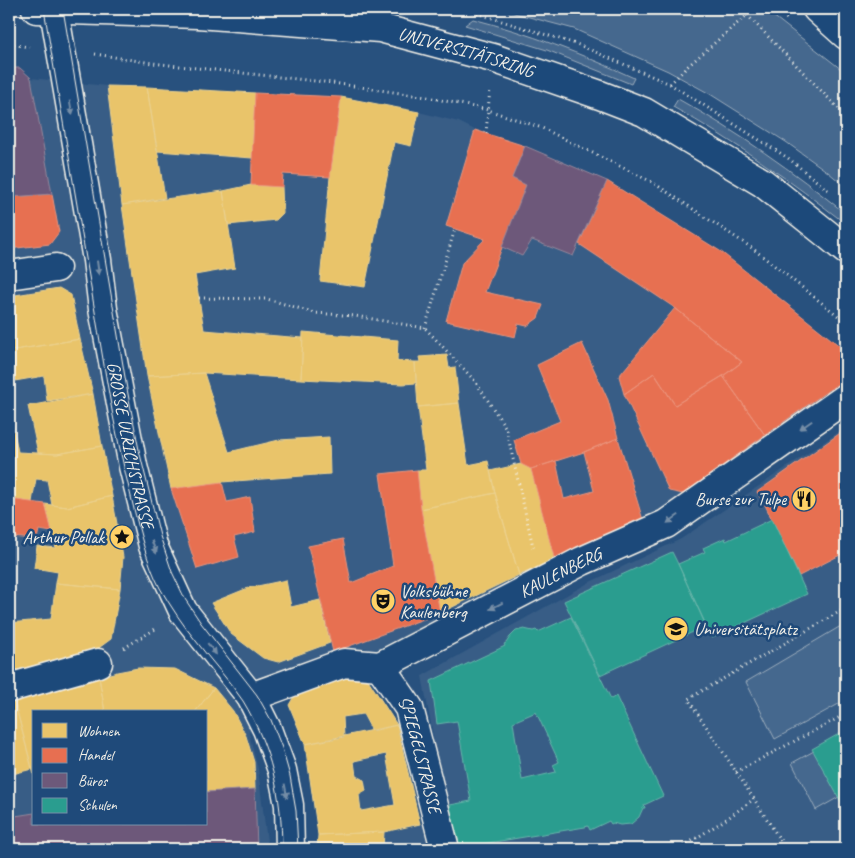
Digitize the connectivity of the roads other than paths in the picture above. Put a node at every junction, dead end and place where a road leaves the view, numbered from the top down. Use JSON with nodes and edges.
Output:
{"nodes":[{"id":1,"x":45,"y":9,"type":"edge"},
{"id":2,"x":817,"y":9,"type":"edge"},
{"id":3,"x":846,"y":35,"type":"edge"},
{"id":4,"x":846,"y":250,"type":"edge"},
{"id":5,"x":56,"y":268,"type":"dead end"},
{"id":6,"x":9,"y":275,"type":"edge"},
{"id":7,"x":846,"y":398,"type":"edge"},
{"id":8,"x":98,"y":663,"type":"road end"},
{"id":9,"x":380,"y":666,"type":"junction"},
{"id":10,"x":9,"y":688,"type":"edge"},
{"id":11,"x":250,"y":697,"type":"junction"},
{"id":12,"x":290,"y":849,"type":"edge"},
{"id":13,"x":445,"y":849,"type":"edge"}],
"edges":[{"from":1,"to":4,"type":"street","name":"UNIVERSITÄTSRING"},
{"from":1,"to":11,"type":"street","name":"GROSSE ULRICHSTRASSE","one_way":true},
{"from":2,"to":3,"type":"street"},
{"from":5,"to":6,"type":"street"},
{"from":7,"to":9,"type":"street","name":"KAULENBERG","one_way":true},
{"from":8,"to":10,"type":"street"},
{"from":9,"to":11,"type":"street"},
{"from":9,"to":13,"type":"street","name":"SPIEGELSTRASSE"},
{"from":11,"to":12,"type":"street","name":"GROSSE ULRICHSTRASSE","one_way":true}]}
